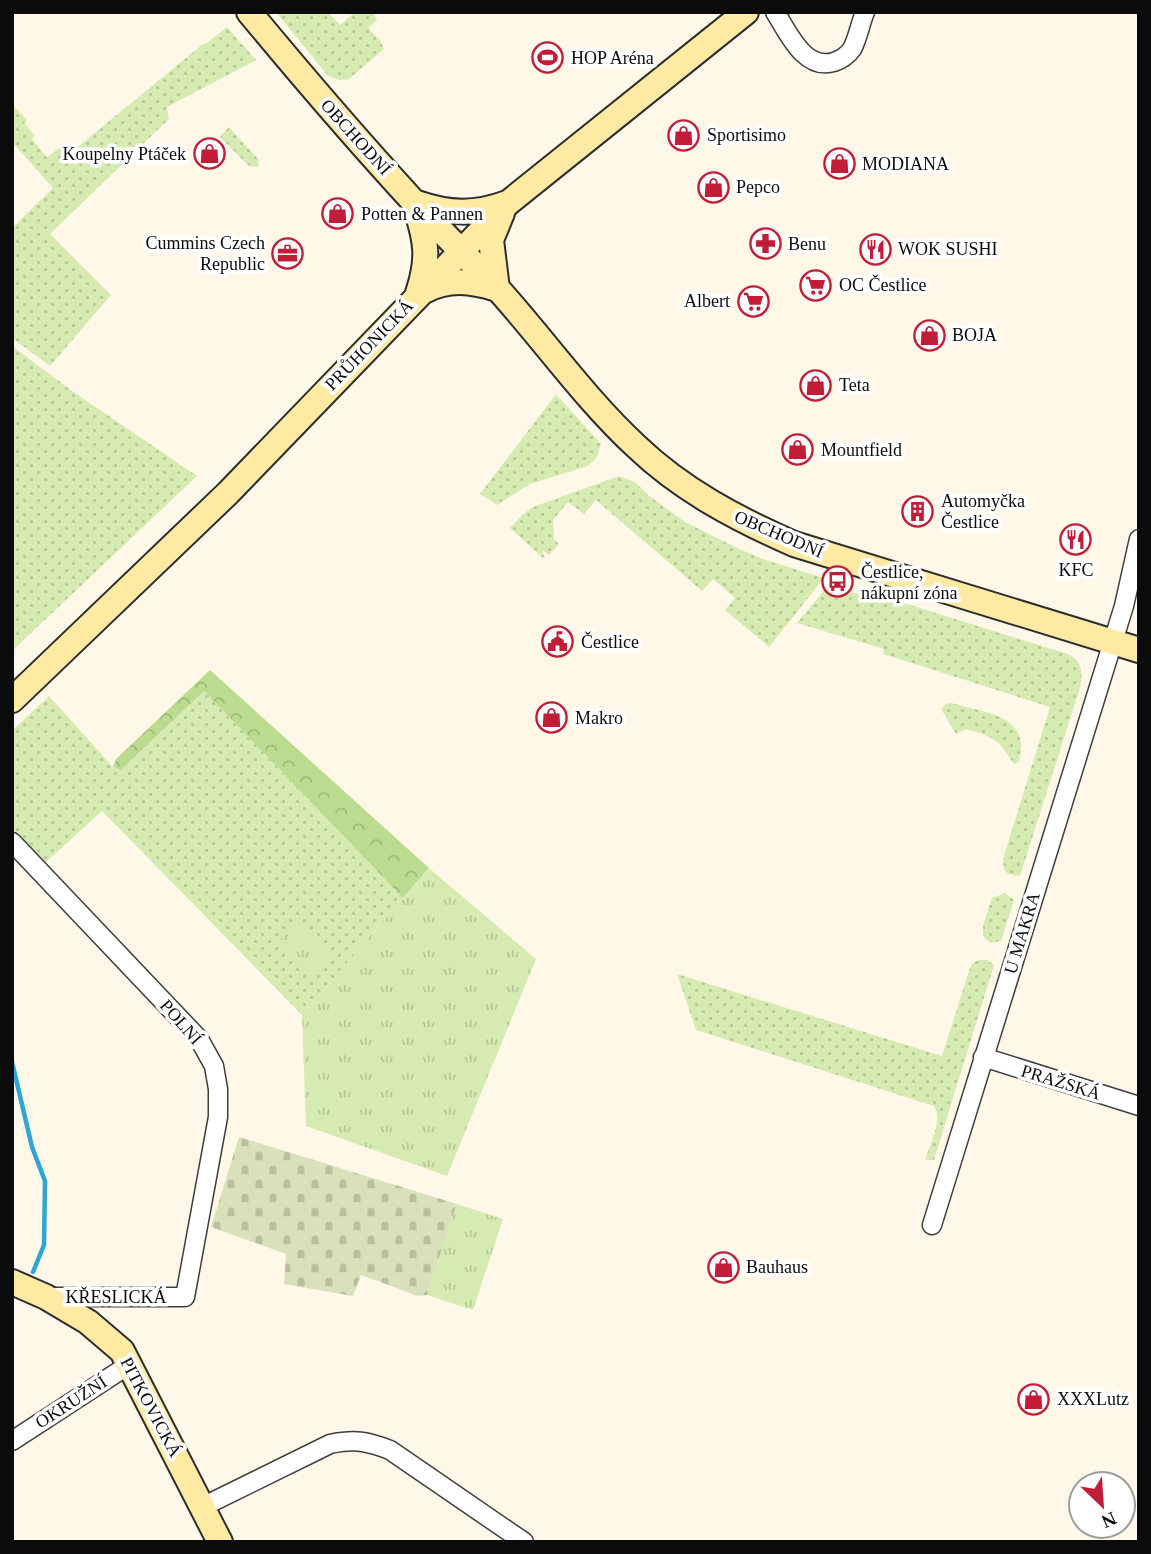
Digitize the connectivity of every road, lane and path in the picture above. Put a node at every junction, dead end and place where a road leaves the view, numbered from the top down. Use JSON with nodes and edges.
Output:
{"nodes":[{"id":1,"x":249,"y":12,"type":"edge"},
{"id":2,"x":746,"y":12,"type":"edge"},
{"id":3,"x":775,"y":12,"type":"edge"},
{"id":4,"x":865,"y":12,"type":"edge"},
{"id":5,"x":413,"y":201,"type":"junction"},
{"id":6,"x":508,"y":203,"type":"junction"},
{"id":7,"x":460,"y":251,"type":"junction"},
{"id":8,"x":497,"y":289,"type":"junction"},
{"id":9,"x":418,"y":294,"type":"junction"},
{"id":10,"x":1139,"y":539,"type":"edge"},
{"id":11,"x":1112,"y":642,"type":"junction"},
{"id":12,"x":1139,"y":650,"type":"edge"},
{"id":13,"x":12,"y":699,"type":"edge"},
{"id":14,"x":12,"y":842,"type":"edge"},
{"id":15,"x":983,"y":1057,"type":"junction"},
{"id":16,"x":1139,"y":1106,"type":"edge"},
{"id":17,"x":932,"y":1224,"type":"dead end"},
{"id":18,"x":12,"y":1282,"type":"edge"},
{"id":19,"x":46,"y":1297,"type":"junction"},
{"id":20,"x":185,"y":1297,"type":"joint"},
{"id":21,"x":130,"y":1364,"type":"junction"},
{"id":22,"x":12,"y":1441,"type":"edge"},
{"id":23,"x":202,"y":1507,"type":"junction"},
{"id":24,"x":220,"y":1542,"type":"edge"},
{"id":25,"x":524,"y":1542,"type":"edge"}],
"edges":[{"from":1,"to":5,"type":"street","name":"OBCHODNÍ"},
{"from":2,"to":6,"type":"street","name":"PRŮHONICKÁ"},
{"from":3,"to":4,"type":"street"},
{"from":5,"to":6,"type":"street"},
{"from":5,"to":7,"type":"street","name":"OBCHODNÍ"},
{"from":5,"to":9,"type":"street"},
{"from":6,"to":7,"type":"street","name":"PRŮHONICKÁ"},
{"from":6,"to":8,"type":"street"},
{"from":7,"to":8,"type":"street","name":"OBCHODNÍ"},
{"from":7,"to":9,"type":"street","name":"PRŮHONICKÁ"},
{"from":8,"to":9,"type":"street"},
{"from":8,"to":11,"type":"street","name":"OBCHODNÍ"},
{"from":9,"to":13,"type":"street","name":"PRŮHONICKÁ"},
{"from":10,"to":11,"type":"street","name":"U MAKRA"},
{"from":11,"to":12,"type":"street","name":"OBCHODNÍ"},
{"from":11,"to":15,"type":"street","name":"U MAKRA"},
{"from":14,"to":20,"type":"street","name":"POLNÍ"},
{"from":15,"to":16,"type":"street","name":"PRAŽSKÁ"},
{"from":15,"to":17,"type":"street","name":"U MAKRA"},
{"from":18,"to":19,"type":"street","name":"PITKOVICKÁ"},
{"from":19,"to":20,"type":"street","name":"KŘESLICKÁ"},
{"from":19,"to":21,"type":"street","name":"PITKOVICKÁ"},
{"from":21,"to":22,"type":"street","name":"OKRUŽNÍ"},
{"from":21,"to":23,"type":"street","name":"PITKOVICKÁ"},
{"from":23,"to":24,"type":"street","name":"PITKOVICKÁ"},
{"from":23,"to":25,"type":"street"}]}
